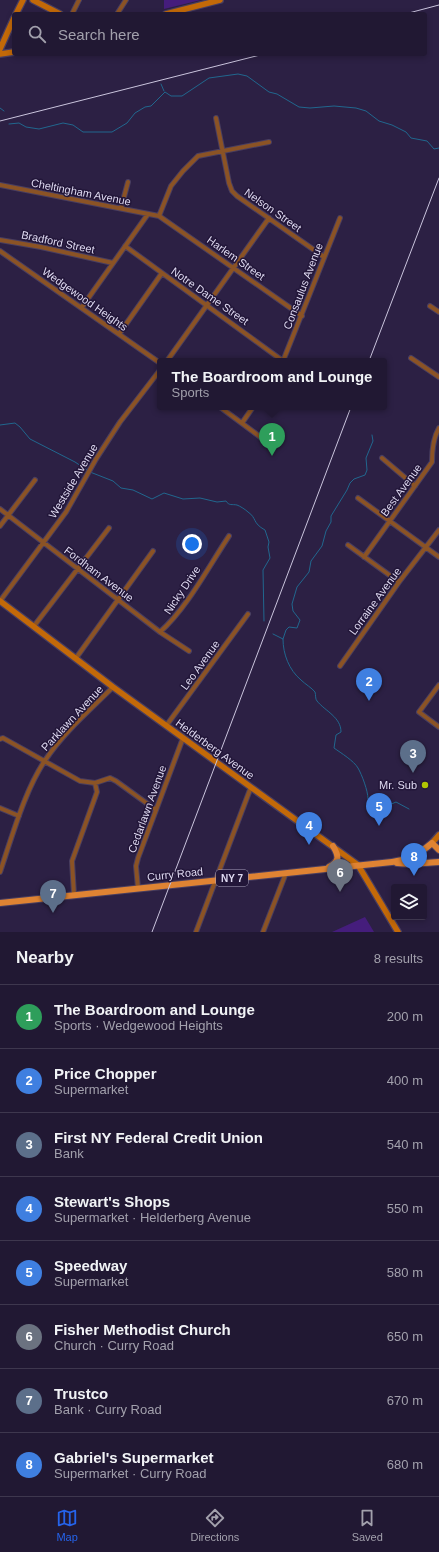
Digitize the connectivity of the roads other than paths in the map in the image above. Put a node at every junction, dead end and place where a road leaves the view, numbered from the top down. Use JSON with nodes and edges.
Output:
{"nodes":[{"id":1,"x":23,"y":0,"type":"edge"},
{"id":2,"x":33,"y":0,"type":"edge"},
{"id":3,"x":79,"y":0,"type":"edge"},
{"id":4,"x":126,"y":0,"type":"edge"},
{"id":5,"x":220,"y":0,"type":"edge"},
{"id":6,"x":17,"y":12,"type":"edge"},
{"id":7,"x":56,"y":12,"type":"edge"},
{"id":8,"x":73,"y":12,"type":"edge"},
{"id":9,"x":118,"y":12,"type":"edge"},
{"id":10,"x":174,"y":12,"type":"edge"},
{"id":11,"x":12,"y":22,"type":"edge"},
{"id":12,"x":0,"y":48,"type":"edge"},
{"id":13,"x":12,"y":52,"type":"edge"},
{"id":14,"x":0,"y":54,"type":"edge"},
{"id":15,"x":216,"y":118,"type":"dead end"},
{"id":16,"x":269,"y":142,"type":"dead end"},
{"id":17,"x":223,"y":152,"type":"junction"},
{"id":18,"x":128,"y":182,"type":"dead end"},
{"id":19,"x":0,"y":185,"type":"edge"},
{"id":20,"x":121,"y":208,"type":"junction"},
{"id":21,"x":148,"y":214,"type":"junction"},
{"id":22,"x":159,"y":216,"type":"junction"},
{"id":23,"x":269,"y":218,"type":"junction"},
{"id":24,"x":340,"y":218,"type":"dead end"},
{"id":25,"x":0,"y":240,"type":"edge"},
{"id":26,"x":125,"y":246,"type":"junction"},
{"id":27,"x":0,"y":251,"type":"edge"},
{"id":28,"x":324,"y":257,"type":"junction"},
{"id":29,"x":113,"y":263,"type":"junction"},
{"id":30,"x":233,"y":267,"type":"junction"},
{"id":31,"x":162,"y":273,"type":"junction"},
{"id":32,"x":207,"y":305,"type":"junction"},
{"id":33,"x":430,"y":306,"type":"dead end"},
{"id":34,"x":82,"y":307,"type":"junction"},
{"id":35,"x":439,"y":312,"type":"edge"},
{"id":36,"x":302,"y":316,"type":"junction"},
{"id":37,"x":119,"y":334,"type":"junction"},
{"id":38,"x":169,"y":358,"type":"edge"},
{"id":39,"x":279,"y":358,"type":"edge"},
{"id":40,"x":284,"y":358,"type":"edge"},
{"id":41,"x":411,"y":358,"type":"dead end"},
{"id":42,"x":157,"y":361,"type":"edge"},
{"id":43,"x":157,"y":374,"type":"edge"},
{"id":44,"x":439,"y":377,"type":"edge"},
{"id":45,"x":224,"y":410,"type":"edge"},
{"id":46,"x":251,"y":410,"type":"edge"},
{"id":47,"x":242,"y":423,"type":"junction"},
{"id":48,"x":439,"y":428,"type":"edge"},
{"id":49,"x":271,"y":445,"type":"dead end"},
{"id":50,"x":382,"y":458,"type":"dead end"},
{"id":51,"x":36,"y":480,"type":"dead end"},
{"id":52,"x":415,"y":486,"type":"junction"},
{"id":53,"x":358,"y":498,"type":"dead end"},
{"id":54,"x":0,"y":509,"type":"edge"},
{"id":55,"x":8,"y":516,"type":"junction"},
{"id":56,"x":390,"y":521,"type":"junction"},
{"id":57,"x":0,"y":526,"type":"edge"},
{"id":58,"x":109,"y":528,"type":"dead end"},
{"id":59,"x":439,"y":530,"type":"edge"},
{"id":60,"x":229,"y":536,"type":"dead end"},
{"id":61,"x":43,"y":543,"type":"junction"},
{"id":62,"x":348,"y":545,"type":"dead end"},
{"id":63,"x":426,"y":547,"type":"junction"},
{"id":64,"x":153,"y":551,"type":"dead end"},
{"id":65,"x":364,"y":556,"type":"junction"},
{"id":66,"x":439,"y":557,"type":"edge"},
{"id":67,"x":78,"y":569,"type":"junction"},
{"id":68,"x":399,"y":582,"type":"junction"},
{"id":69,"x":117,"y":599,"type":"junction"},
{"id":70,"x":1,"y":602,"type":"edge"},
{"id":71,"x":0,"y":609,"type":"edge"},
{"id":72,"x":248,"y":614,"type":"dead end"},
{"id":73,"x":34,"y":626,"type":"junction"},
{"id":74,"x":160,"y":632,"type":"junction"},
{"id":75,"x":188,"y":651,"type":"dead end"},
{"id":76,"x":76,"y":658,"type":"junction"},
{"id":77,"x":340,"y":666,"type":"dead end"},
{"id":78,"x":439,"y":685,"type":"edge"},
{"id":79,"x":113,"y":687,"type":"junction"},
{"id":80,"x":166,"y":726,"type":"junction"},
{"id":81,"x":439,"y":727,"type":"edge"},
{"id":82,"x":0,"y":738,"type":"edge"},
{"id":83,"x":183,"y":738,"type":"junction"},
{"id":84,"x":45,"y":760,"type":"junction"},
{"id":85,"x":95,"y":783,"type":"junction"},
{"id":86,"x":251,"y":787,"type":"junction"},
{"id":87,"x":0,"y":808,"type":"edge"},
{"id":88,"x":156,"y":810,"type":"junction"},
{"id":89,"x":19,"y":816,"type":"junction"},
{"id":90,"x":439,"y":835,"type":"edge"},
{"id":91,"x":432,"y":843,"type":"junction"},
{"id":92,"x":333,"y":846,"type":"junction"},
{"id":93,"x":439,"y":850,"type":"edge"},
{"id":94,"x":392,"y":862,"type":"junction"},
{"id":95,"x":439,"y":862,"type":"edge"},
{"id":96,"x":358,"y":865,"type":"junction"},
{"id":97,"x":328,"y":868,"type":"junction"},
{"id":98,"x":0,"y":872,"type":"edge"},
{"id":99,"x":286,"y":873,"type":"junction"},
{"id":100,"x":215,"y":880,"type":"junction"},
{"id":101,"x":138,"y":888,"type":"junction"},
{"id":102,"x":74,"y":895,"type":"junction"},
{"id":103,"x":0,"y":903,"type":"edge"},
{"id":104,"x":196,"y":932,"type":"edge"},
{"id":105,"x":263,"y":932,"type":"edge"},
{"id":106,"x":398,"y":932,"type":"edge"}],
"edges":[{"from":1,"to":6,"type":"street"},
{"from":2,"to":7,"type":"street"},
{"from":3,"to":8,"type":"street"},
{"from":4,"to":9,"type":"street"},
{"from":5,"to":10,"type":"street"},
{"from":11,"to":12,"type":"street"},
{"from":13,"to":14,"type":"street"},
{"from":15,"to":17,"type":"street"},
{"from":16,"to":17,"type":"street"},
{"from":17,"to":22,"type":"street"},
{"from":17,"to":23,"type":"street","name":"Nelson Street"},
{"from":18,"to":20,"type":"street"},
{"from":19,"to":20,"type":"street","name":"Cheltingham Avenue"},
{"from":20,"to":21,"type":"street","name":"Cheltingham Avenue"},
{"from":21,"to":22,"type":"street","name":"Cheltingham Avenue"},
{"from":21,"to":26,"type":"street"},
{"from":22,"to":30,"type":"street","name":"Harlem Street"},
{"from":23,"to":28,"type":"street","name":"Nelson Street"},
{"from":23,"to":30,"type":"street"},
{"from":24,"to":28,"type":"street","name":"Consaulus Avenue"},
{"from":25,"to":29,"type":"street","name":"Bradford Street"},
{"from":26,"to":29,"type":"street"},
{"from":26,"to":31,"type":"street","name":"Notre Dame Street"},
{"from":27,"to":34,"type":"street","name":"Wedgewood Heights"},
{"from":28,"to":36,"type":"street","name":"Consaulus Avenue"},
{"from":29,"to":34,"type":"street"},
{"from":30,"to":32,"type":"street"},
{"from":30,"to":36,"type":"street","name":"Harlem Street"},
{"from":31,"to":32,"type":"street","name":"Notre Dame Street"},
{"from":31,"to":37,"type":"street"},
{"from":32,"to":38,"type":"street"},
{"from":32,"to":39,"type":"street","name":"Notre Dame Street"},
{"from":33,"to":35,"type":"street"},
{"from":34,"to":37,"type":"street","name":"Wedgewood Heights"},
{"from":36,"to":40,"type":"street","name":"Consaulus Avenue"},
{"from":37,"to":42,"type":"street","name":"Wedgewood Heights"},
{"from":41,"to":44,"type":"street"},
{"from":43,"to":61,"type":"street","name":"Westside Avenue"},
{"from":45,"to":47,"type":"street"},
{"from":46,"to":47,"type":"street"},
{"from":47,"to":49,"type":"street"},
{"from":48,"to":52,"type":"street","name":"Best Avenue"},
{"from":50,"to":52,"type":"street"},
{"from":51,"to":55,"type":"street"},
{"from":52,"to":56,"type":"street","name":"Best Avenue"},
{"from":53,"to":56,"type":"street"},
{"from":54,"to":55,"type":"street","name":"Fordham Avenue"},
{"from":55,"to":57,"type":"street"},
{"from":55,"to":61,"type":"street","name":"Fordham Avenue"},
{"from":56,"to":63,"type":"street"},
{"from":56,"to":65,"type":"street","name":"Best Avenue"},
{"from":58,"to":67,"type":"street"},
{"from":59,"to":63,"type":"street","name":"Lorraine Avenue"},
{"from":60,"to":74,"type":"street","name":"Nicky Drive"},
{"from":61,"to":67,"type":"street","name":"Fordham Avenue"},
{"from":61,"to":70,"type":"street","name":"Westside Avenue"},
{"from":62,"to":65,"type":"street"},
{"from":63,"to":66,"type":"street"},
{"from":63,"to":68,"type":"street","name":"Lorraine Avenue"},
{"from":64,"to":69,"type":"street"},
{"from":65,"to":68,"type":"street"},
{"from":67,"to":69,"type":"street","name":"Fordham Avenue"},
{"from":67,"to":73,"type":"street"},
{"from":68,"to":77,"type":"street","name":"Lorraine Avenue"},
{"from":69,"to":74,"type":"street","name":"Fordham Avenue"},
{"from":69,"to":76,"type":"street"},
{"from":70,"to":71,"type":"street","name":"Westside Avenue"},
{"from":70,"to":73,"type":"street","name":"Helderberg Avenue"},
{"from":72,"to":80,"type":"street","name":"Leo Avenue"},
{"from":73,"to":76,"type":"street","name":"Helderberg Avenue"},
{"from":74,"to":75,"type":"street","name":"Fordham Avenue"},
{"from":76,"to":79,"type":"street","name":"Helderberg Avenue"},
{"from":78,"to":81,"type":"street"},
{"from":79,"to":80,"type":"street","name":"Helderberg Avenue"},
{"from":79,"to":84,"type":"street","name":"Parklawn Avenue"},
{"from":80,"to":83,"type":"street","name":"Helderberg Avenue"},
{"from":82,"to":84,"type":"street"},
{"from":83,"to":86,"type":"street","name":"Helderberg Avenue"},
{"from":83,"to":88,"type":"street","name":"Cedarlawn Avenue"},
{"from":84,"to":85,"type":"street"},
{"from":84,"to":89,"type":"street","name":"Parklawn Avenue"},
{"from":85,"to":88,"type":"street"},
{"from":85,"to":102,"type":"street"},
{"from":86,"to":92,"type":"street","name":"Helderberg Avenue"},
{"from":86,"to":100,"type":"street"},
{"from":87,"to":89,"type":"street"},
{"from":88,"to":101,"type":"street","name":"Cedarlawn Avenue"},
{"from":89,"to":98,"type":"street","name":"Parklawn Avenue"},
{"from":90,"to":91,"type":"street"},
{"from":91,"to":93,"type":"main road"},
{"from":91,"to":94,"type":"main road","name":"Curry Road","number":"NY 7"},
{"from":92,"to":96,"type":"street","name":"Helderberg Avenue"},
{"from":92,"to":97,"type":"main road"},
{"from":94,"to":95,"type":"main road","number":"NY 7"},
{"from":94,"to":96,"type":"main road","name":"Curry Road","number":"NY 7"},
{"from":96,"to":97,"type":"main road","name":"Curry Road","number":"NY 7"},
{"from":96,"to":106,"type":"street","name":"Helderberg Avenue"},
{"from":97,"to":99,"type":"main road","name":"Curry Road","number":"NY 7"},
{"from":99,"to":100,"type":"main road","name":"Curry Road","number":"NY 7"},
{"from":99,"to":105,"type":"street"},
{"from":100,"to":101,"type":"main road","name":"Curry Road","number":"NY 7"},
{"from":100,"to":104,"type":"street"},
{"from":101,"to":102,"type":"main road","name":"Curry Road","number":"NY 7"},
{"from":102,"to":103,"type":"main road","name":"Curry Road","number":"NY 7"}]}
